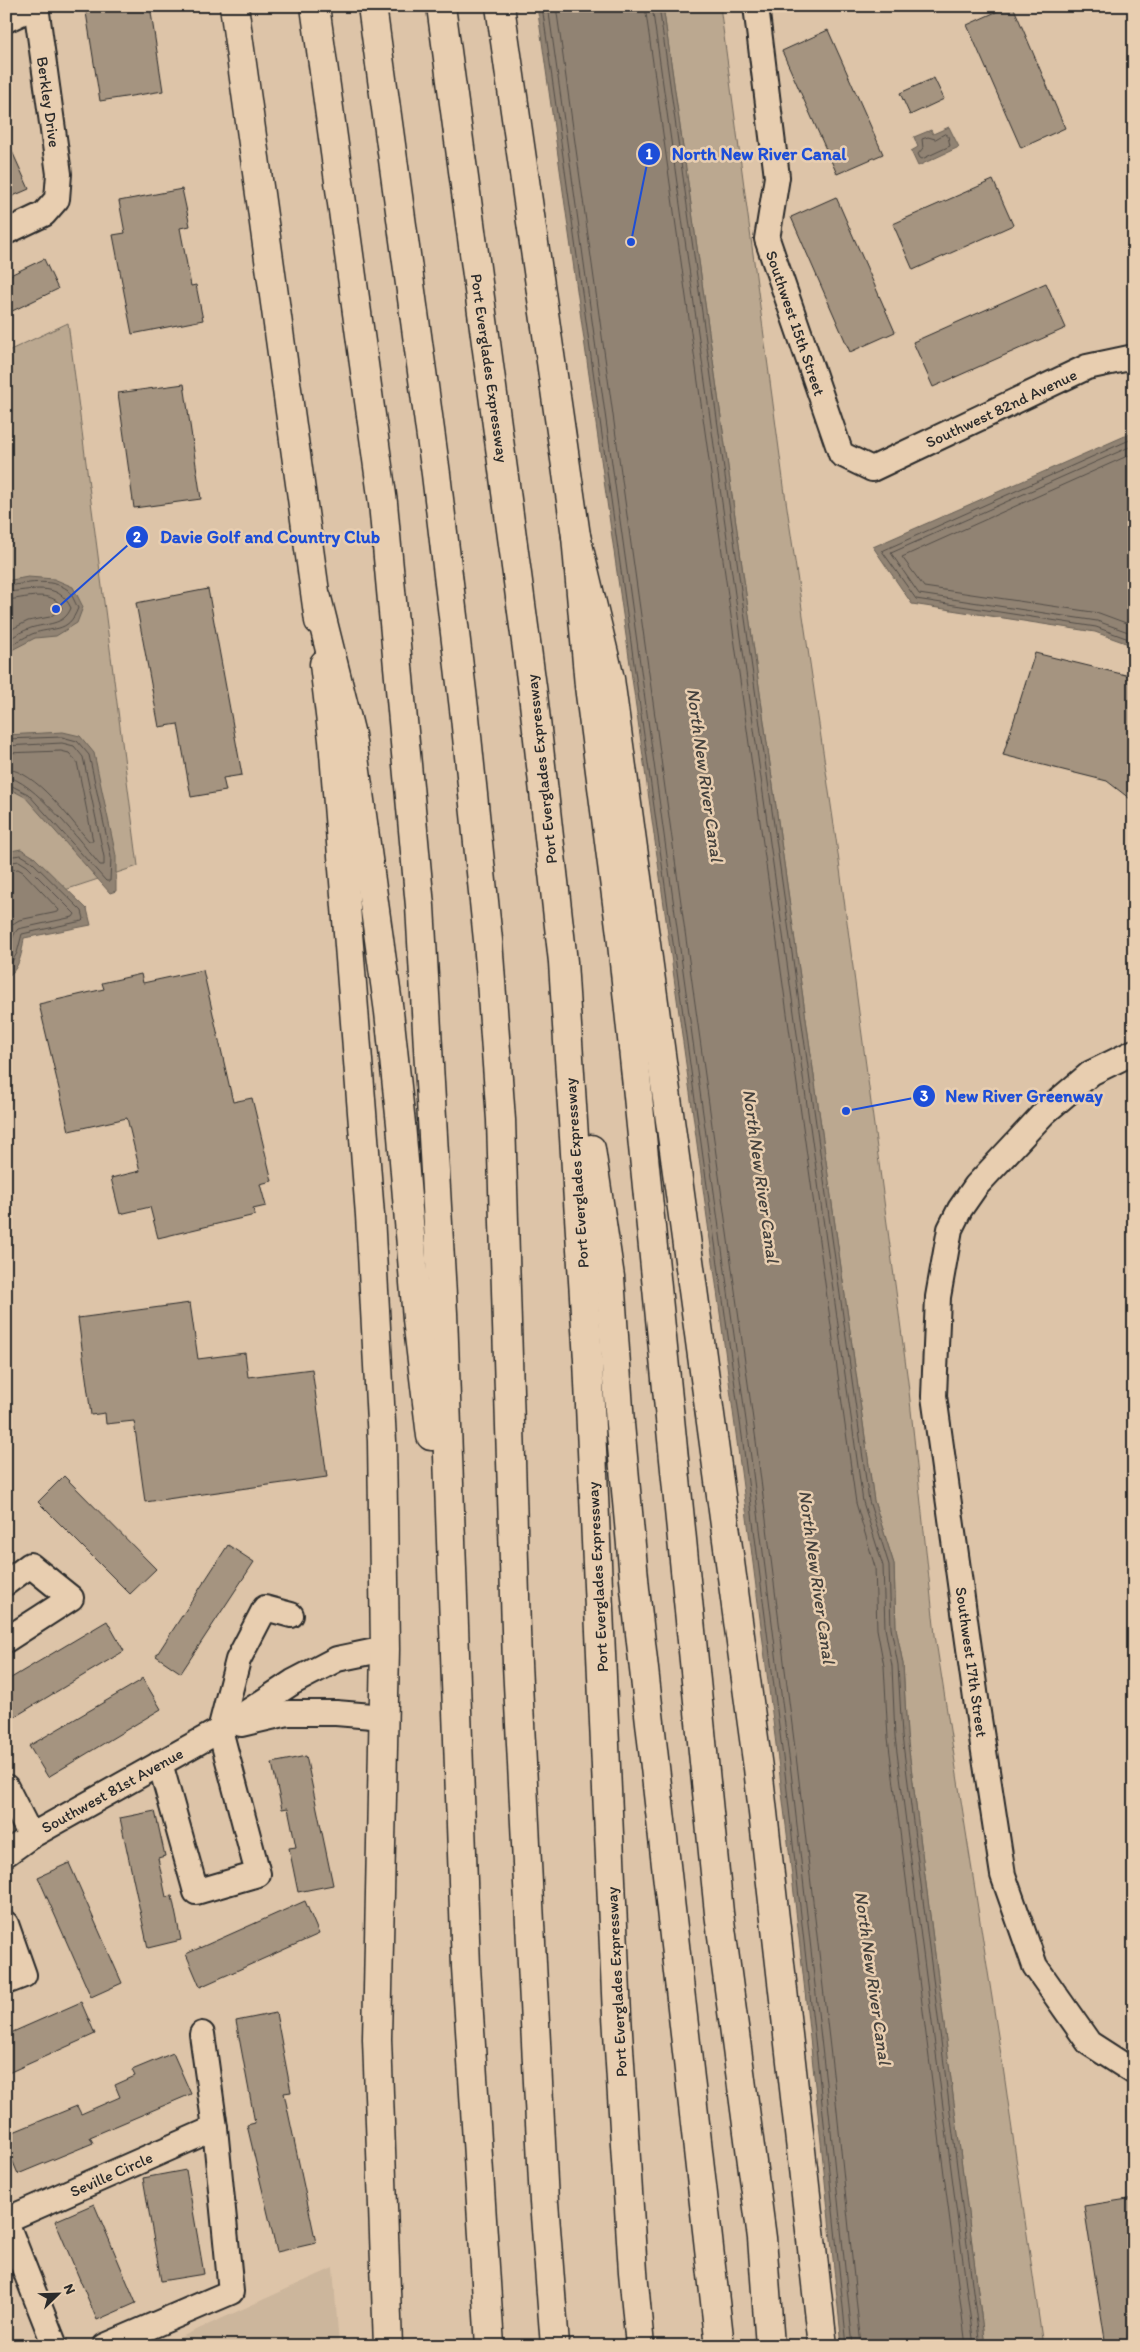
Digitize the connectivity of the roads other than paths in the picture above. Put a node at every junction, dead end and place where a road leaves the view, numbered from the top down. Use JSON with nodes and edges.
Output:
{"nodes":[{"id":1,"x":36,"y":6,"type":"edge"},
{"id":2,"x":234,"y":6,"type":"edge"},
{"id":3,"x":315,"y":6,"type":"edge"},
{"id":4,"x":372,"y":6,"type":"edge"},
{"id":5,"x":440,"y":6,"type":"edge"},
{"id":6,"x":500,"y":6,"type":"edge"},
{"id":7,"x":756,"y":6,"type":"edge"},
{"id":8,"x":6,"y":20,"type":"edge"},
{"id":9,"x":6,"y":232,"type":"edge"},
{"id":10,"x":1134,"y":357,"type":"edge"},
{"id":11,"x":872,"y":469,"type":"joint"},
{"id":12,"x":576,"y":536,"type":"junction"},
{"id":13,"x":317,"y":598,"type":"junction"},
{"id":14,"x":563,"y":962,"type":"junction"},
{"id":15,"x":1134,"y":1052,"type":"edge"},
{"id":16,"x":6,"y":1583,"type":"edge"},
{"id":17,"x":291,"y":1615,"type":"dead end"},
{"id":18,"x":454,"y":1634,"type":"junction"},
{"id":19,"x":6,"y":1640,"type":"edge"},
{"id":20,"x":385,"y":1649,"type":"junction"},
{"id":21,"x":384,"y":1717,"type":"junction"},
{"id":22,"x":220,"y":1730,"type":"junction"},
{"id":23,"x":160,"y":1764,"type":"junction"},
{"id":24,"x":6,"y":1787,"type":"edge"},
{"id":25,"x":31,"y":1836,"type":"junction"},
{"id":26,"x":6,"y":1854,"type":"edge"},
{"id":27,"x":6,"y":1924,"type":"edge"},
{"id":28,"x":6,"y":1982,"type":"edge"},
{"id":29,"x":202,"y":2034,"type":"dead end"},
{"id":30,"x":1134,"y":2072,"type":"edge"},
{"id":31,"x":215,"y":2128,"type":"junction"},
{"id":32,"x":6,"y":2221,"type":"edge"},
{"id":33,"x":55,"y":2346,"type":"edge"},
{"id":34,"x":105,"y":2346,"type":"edge"},
{"id":35,"x":388,"y":2346,"type":"edge"},
{"id":36,"x":490,"y":2346,"type":"edge"},
{"id":37,"x":555,"y":2346,"type":"edge"},
{"id":38,"x":640,"y":2346,"type":"edge"},
{"id":39,"x":720,"y":2346,"type":"edge"},
{"id":40,"x":770,"y":2346,"type":"edge"},
{"id":41,"x":823,"y":2346,"type":"edge"}],
"edges":[{"from":1,"to":8,"type":"street"},
{"from":1,"to":9,"type":"street","name":"Berkley Drive"},
{"from":2,"to":13,"type":"main road"},
{"from":3,"to":18,"type":"main road"},
{"from":4,"to":37,"type":"main road"},
{"from":5,"to":14,"type":"main road","name":"Port Everglades Expressway"},
{"from":6,"to":12,"type":"main road"},
{"from":7,"to":11,"type":"street","name":"Southwest 15th Street"},
{"from":10,"to":11,"type":"street","name":"Southwest 82nd Avenue"},
{"from":12,"to":40,"type":"main road"},
{"from":12,"to":41,"type":"main road"},
{"from":13,"to":18,"type":"main road"},
{"from":13,"to":20,"type":"main road"},
{"from":14,"to":38,"type":"main road","name":"Port Everglades Expressway"},
{"from":14,"to":39,"type":"main road"},
{"from":15,"to":30,"type":"street","name":"Southwest 17th Street"},
{"from":16,"to":19,"type":"street"},
{"from":17,"to":22,"type":"street"},
{"from":18,"to":36,"type":"main road"},
{"from":20,"to":21,"type":"main road"},
{"from":20,"to":22,"type":"street","name":"Southwest 81st Avenue"},
{"from":21,"to":22,"type":"street","name":"Southwest 81st Avenue"},
{"from":21,"to":35,"type":"main road"},
{"from":22,"to":23,"type":"street","name":"Southwest 81st Avenue"},
{"from":22,"to":23,"type":"street"},
{"from":23,"to":25,"type":"street","name":"Southwest 81st Avenue"},
{"from":24,"to":25,"type":"street"},
{"from":25,"to":26,"type":"street","name":"Southwest 81st Avenue"},
{"from":27,"to":28,"type":"street"},
{"from":29,"to":31,"type":"street"},
{"from":31,"to":32,"type":"street","name":"Seville Circle"},
{"from":31,"to":34,"type":"street"},
{"from":32,"to":33,"type":"street","name":"Seville Circle"}]}
